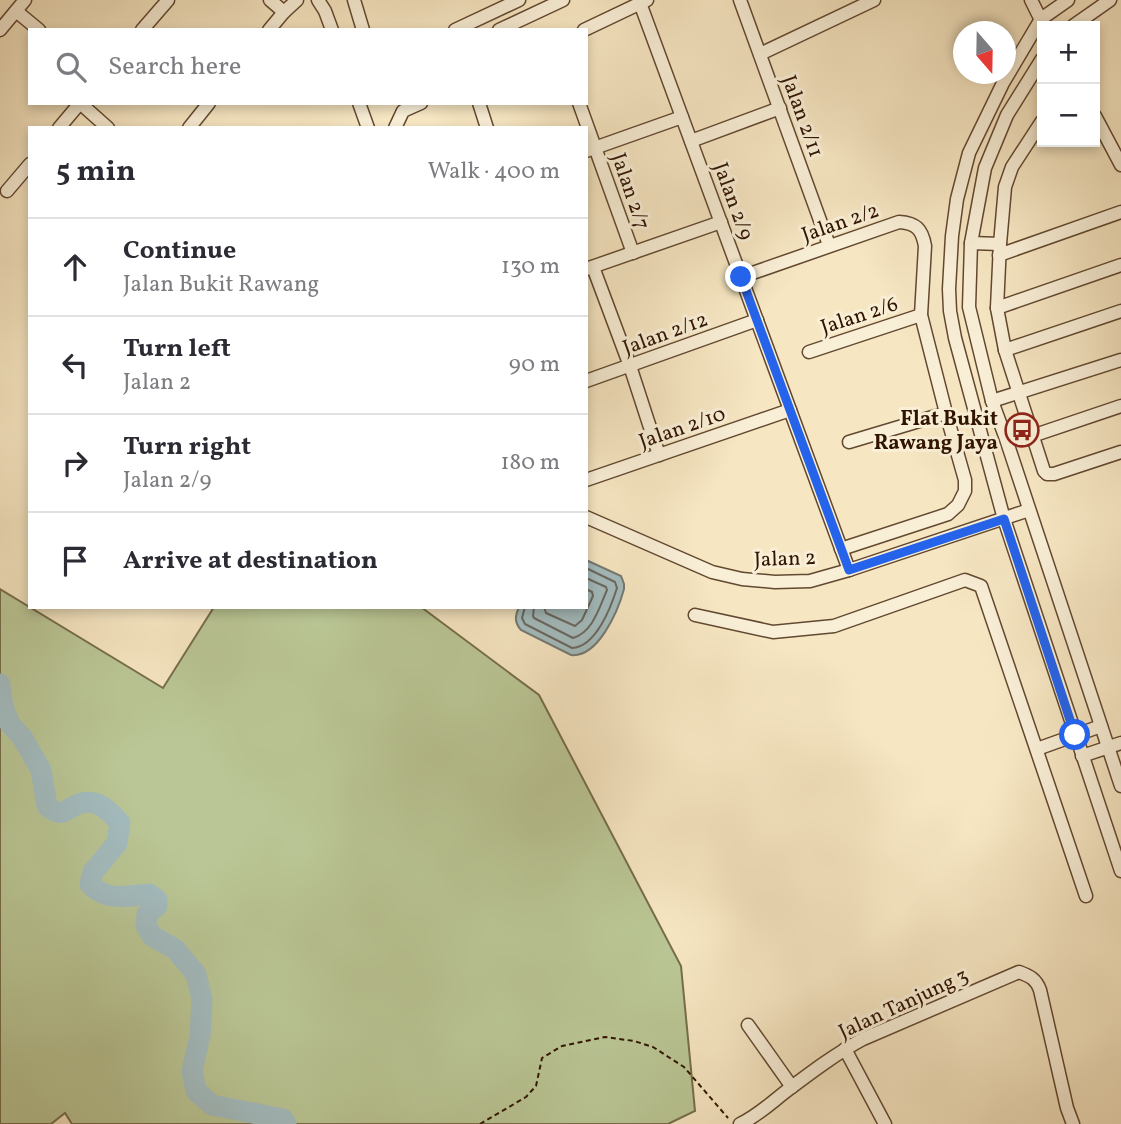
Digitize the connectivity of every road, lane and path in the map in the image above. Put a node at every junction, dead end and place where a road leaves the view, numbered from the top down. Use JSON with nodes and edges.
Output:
{"nodes":[{"id":1,"x":25,"y":0,"type":"edge"},
{"id":2,"x":168,"y":0,"type":"edge"},
{"id":3,"x":270,"y":0,"type":"edge"},
{"id":4,"x":297,"y":0,"type":"edge"},
{"id":5,"x":318,"y":0,"type":"edge"},
{"id":6,"x":354,"y":0,"type":"edge"},
{"id":7,"x":519,"y":0,"type":"edge"},
{"id":8,"x":563,"y":0,"type":"edge"},
{"id":9,"x":740,"y":0,"type":"edge"},
{"id":10,"x":874,"y":0,"type":"edge"},
{"id":11,"x":1031,"y":0,"type":"edge"},
{"id":12,"x":1068,"y":0,"type":"edge"},
{"id":13,"x":1110,"y":0,"type":"edge"},
{"id":14,"x":644,"y":2,"type":"edge"},
{"id":15,"x":16,"y":11,"type":"junction"},
{"id":16,"x":284,"y":12,"type":"junction"},
{"id":17,"x":1042,"y":21,"type":"edge"},
{"id":18,"x":1045,"y":21,"type":"edge"},
{"id":19,"x":1080,"y":21,"type":"edge"},
{"id":20,"x":37,"y":28,"type":"edge"},
{"id":21,"x":144,"y":28,"type":"edge"},
{"id":22,"x":271,"y":28,"type":"edge"},
{"id":23,"x":331,"y":28,"type":"edge"},
{"id":24,"x":362,"y":28,"type":"edge"},
{"id":25,"x":459,"y":28,"type":"edge"},
{"id":26,"x":503,"y":28,"type":"edge"},
{"id":27,"x":588,"y":28,"type":"edge"},
{"id":28,"x":0,"y":30,"type":"edge"},
{"id":29,"x":1037,"y":32,"type":"edge"},
{"id":30,"x":760,"y":54,"type":"junction"},
{"id":31,"x":1037,"y":67,"type":"edge"},
{"id":32,"x":78,"y":105,"type":"edge"},
{"id":33,"x":82,"y":105,"type":"edge"},
{"id":34,"x":207,"y":105,"type":"edge"},
{"id":35,"x":360,"y":105,"type":"edge"},
{"id":36,"x":416,"y":105,"type":"edge"},
{"id":37,"x":480,"y":105,"type":"edge"},
{"id":38,"x":580,"y":105,"type":"edge"},
{"id":39,"x":780,"y":108,"type":"junction"},
{"id":40,"x":682,"y":117,"type":"junction"},
{"id":41,"x":1100,"y":125,"type":"edge"},
{"id":42,"x":61,"y":126,"type":"edge"},
{"id":43,"x":106,"y":126,"type":"edge"},
{"id":44,"x":191,"y":126,"type":"edge"},
{"id":45,"x":367,"y":126,"type":"edge"},
{"id":46,"x":396,"y":126,"type":"edge"},
{"id":47,"x":486,"y":126,"type":"edge"},
{"id":48,"x":585,"y":126,"type":"edge"},
{"id":49,"x":1037,"y":129,"type":"edge"},
{"id":50,"x":691,"y":141,"type":"junction"},
{"id":51,"x":591,"y":150,"type":"edge"},
{"id":52,"x":1121,"y":165,"type":"edge"},
{"id":53,"x":28,"y":166,"type":"edge"},
{"id":54,"x":7,"y":191,"type":"dead end"},
{"id":55,"x":1121,"y":212,"type":"edge"},
{"id":56,"x":721,"y":222,"type":"junction"},
{"id":57,"x":971,"y":243,"type":"junction"},
{"id":58,"x":829,"y":246,"type":"junction"},
{"id":59,"x":1000,"y":250,"type":"junction"},
{"id":60,"x":633,"y":253,"type":"junction"},
{"id":61,"x":1121,"y":265,"type":"edge"},
{"id":62,"x":590,"y":268,"type":"edge"},
{"id":63,"x":741,"y":277,"type":"junction"},
{"id":64,"x":996,"y":308,"type":"junction"},
{"id":65,"x":1121,"y":311,"type":"edge"},
{"id":66,"x":921,"y":315,"type":"junction"},
{"id":67,"x":757,"y":320,"type":"junction"},
{"id":68,"x":1005,"y":350,"type":"junction"},
{"id":69,"x":809,"y":352,"type":"dead end"},
{"id":70,"x":1121,"y":360,"type":"edge"},
{"id":71,"x":629,"y":366,"type":"junction"},
{"id":72,"x":588,"y":380,"type":"edge"},
{"id":73,"x":1019,"y":394,"type":"junction"},
{"id":74,"x":992,"y":401,"type":"junction"},
{"id":75,"x":1121,"y":406,"type":"edge"},
{"id":76,"x":790,"y":410,"type":"junction"},
{"id":77,"x":946,"y":413,"type":"junction"},
{"id":78,"x":1032,"y":436,"type":"junction"},
{"id":79,"x":849,"y":442,"type":"dead end"},
{"id":80,"x":1121,"y":452,"type":"edge"},
{"id":81,"x":659,"y":455,"type":"junction"},
{"id":82,"x":588,"y":479,"type":"edge"},
{"id":83,"x":1030,"y":510,"type":"junction"},
{"id":84,"x":588,"y":518,"type":"edge"},
{"id":85,"x":1004,"y":519,"type":"junction"},
{"id":86,"x":841,"y":549,"type":"junction"},
{"id":87,"x":849,"y":570,"type":"junction"},
{"id":88,"x":695,"y":615,"type":"dead end"},
{"id":89,"x":1101,"y":726,"type":"junction"},
{"id":90,"x":1075,"y":735,"type":"junction"},
{"id":91,"x":1115,"y":745,"type":"edge"},
{"id":92,"x":1037,"y":748,"type":"junction"},
{"id":93,"x":1082,"y":756,"type":"junction"},
{"id":94,"x":1121,"y":786,"type":"edge"},
{"id":95,"x":1121,"y":871,"type":"edge"},
{"id":96,"x":1086,"y":897,"type":"dead end"},
{"id":97,"x":748,"y":1025,"type":"dead end"},
{"id":98,"x":845,"y":1049,"type":"junction"},
{"id":99,"x":792,"y":1087,"type":"junction"},
{"id":100,"x":480,"y":1124,"type":"edge"},
{"id":101,"x":733,"y":1124,"type":"edge"},
{"id":102,"x":740,"y":1124,"type":"edge"},
{"id":103,"x":886,"y":1124,"type":"edge"},
{"id":104,"x":1073,"y":1124,"type":"edge"}],
"edges":[{"from":1,"to":15,"type":"street"},
{"from":2,"to":21,"type":"street"},
{"from":3,"to":16,"type":"street"},
{"from":4,"to":16,"type":"street"},
{"from":5,"to":23,"type":"street"},
{"from":6,"to":24,"type":"street"},
{"from":7,"to":25,"type":"street"},
{"from":8,"to":26,"type":"street"},
{"from":9,"to":30,"type":"street","name":"Jalan 2/11"},
{"from":10,"to":30,"type":"street"},
{"from":11,"to":17,"type":"street"},
{"from":12,"to":18,"type":"street"},
{"from":13,"to":19,"type":"street"},
{"from":14,"to":27,"type":"street"},
{"from":14,"to":40,"type":"street","name":"Jalan 2/9"},
{"from":15,"to":20,"type":"street"},
{"from":15,"to":28,"type":"street"},
{"from":16,"to":22,"type":"street"},
{"from":29,"to":85,"type":"street"},
{"from":30,"to":39,"type":"street","name":"Jalan 2/11"},
{"from":31,"to":57,"type":"street"},
{"from":32,"to":42,"type":"street"},
{"from":33,"to":43,"type":"street"},
{"from":34,"to":44,"type":"street"},
{"from":35,"to":45,"type":"street"},
{"from":36,"to":46,"type":"street"},
{"from":37,"to":47,"type":"street"},
{"from":38,"to":48,"type":"street","name":"Jalan 2/7"},
{"from":39,"to":50,"type":"street"},
{"from":39,"to":58,"type":"street","name":"Jalan 2/11"},
{"from":40,"to":50,"type":"street","name":"Jalan 2/9"},
{"from":40,"to":51,"type":"street"},
{"from":41,"to":52,"type":"street"},
{"from":49,"to":59,"type":"street"},
{"from":50,"to":56,"type":"street","name":"Jalan 2/9"},
{"from":51,"to":60,"type":"street","name":"Jalan 2/7"},
{"from":53,"to":54,"type":"street"},
{"from":55,"to":59,"type":"street"},
{"from":56,"to":60,"type":"street"},
{"from":56,"to":63,"type":"street","name":"Jalan 2/9"},
{"from":57,"to":59,"type":"street"},
{"from":57,"to":74,"type":"street"},
{"from":58,"to":63,"type":"street","name":"Jalan 2/2"},
{"from":58,"to":66,"type":"street","name":"Jalan 2/2"},
{"from":59,"to":64,"type":"street"},
{"from":60,"to":62,"type":"street"},
{"from":61,"to":64,"type":"street"},
{"from":62,"to":71,"type":"street"},
{"from":63,"to":67,"type":"street","name":"Jalan 2/9"},
{"from":64,"to":68,"type":"street"},
{"from":65,"to":68,"type":"street"},
{"from":66,"to":69,"type":"street","name":"Jalan 2/6"},
{"from":66,"to":77,"type":"street","name":"Jalan 2/2"},
{"from":67,"to":71,"type":"street","name":"Jalan 2/12"},
{"from":67,"to":76,"type":"street","name":"Jalan 2/9"},
{"from":68,"to":73,"type":"street"},
{"from":70,"to":73,"type":"street"},
{"from":71,"to":72,"type":"street","name":"Jalan 2/12"},
{"from":71,"to":81,"type":"street"},
{"from":73,"to":74,"type":"street"},
{"from":73,"to":78,"type":"street"},
{"from":74,"to":83,"type":"street"},
{"from":75,"to":78,"type":"street"},
{"from":76,"to":81,"type":"street","name":"Jalan 2/10"},
{"from":76,"to":86,"type":"street","name":"Jalan 2/9"},
{"from":77,"to":79,"type":"street"},
{"from":77,"to":86,"type":"street","name":"Jalan 2/2"},
{"from":78,"to":80,"type":"street"},
{"from":81,"to":82,"type":"street","name":"Jalan 2/10"},
{"from":83,"to":85,"type":"street","name":"Jalan 2"},
{"from":83,"to":89,"type":"street"},
{"from":84,"to":87,"type":"street","name":"Jalan 2"},
{"from":85,"to":87,"type":"street","name":"Jalan 2"},
{"from":85,"to":90,"type":"street"},
{"from":86,"to":87,"type":"street","name":"Jalan 2/9"},
{"from":88,"to":92,"type":"street"},
{"from":89,"to":90,"type":"street"},
{"from":89,"to":91,"type":"street"},
{"from":90,"to":92,"type":"street"},
{"from":90,"to":93,"type":"street"},
{"from":91,"to":93,"type":"street"},
{"from":91,"to":94,"type":"street"},
{"from":92,"to":96,"type":"street"},
{"from":93,"to":95,"type":"street"},
{"from":97,"to":99,"type":"street"},
{"from":98,"to":99,"type":"street","name":"Jalan Tanjung 3"},
{"from":98,"to":103,"type":"street"},
{"from":98,"to":104,"type":"street","name":"Jalan Tanjung 3"},
{"from":99,"to":102,"type":"street","name":"Jalan Tanjung 3"},
{"from":100,"to":101,"type":"path"}]}
